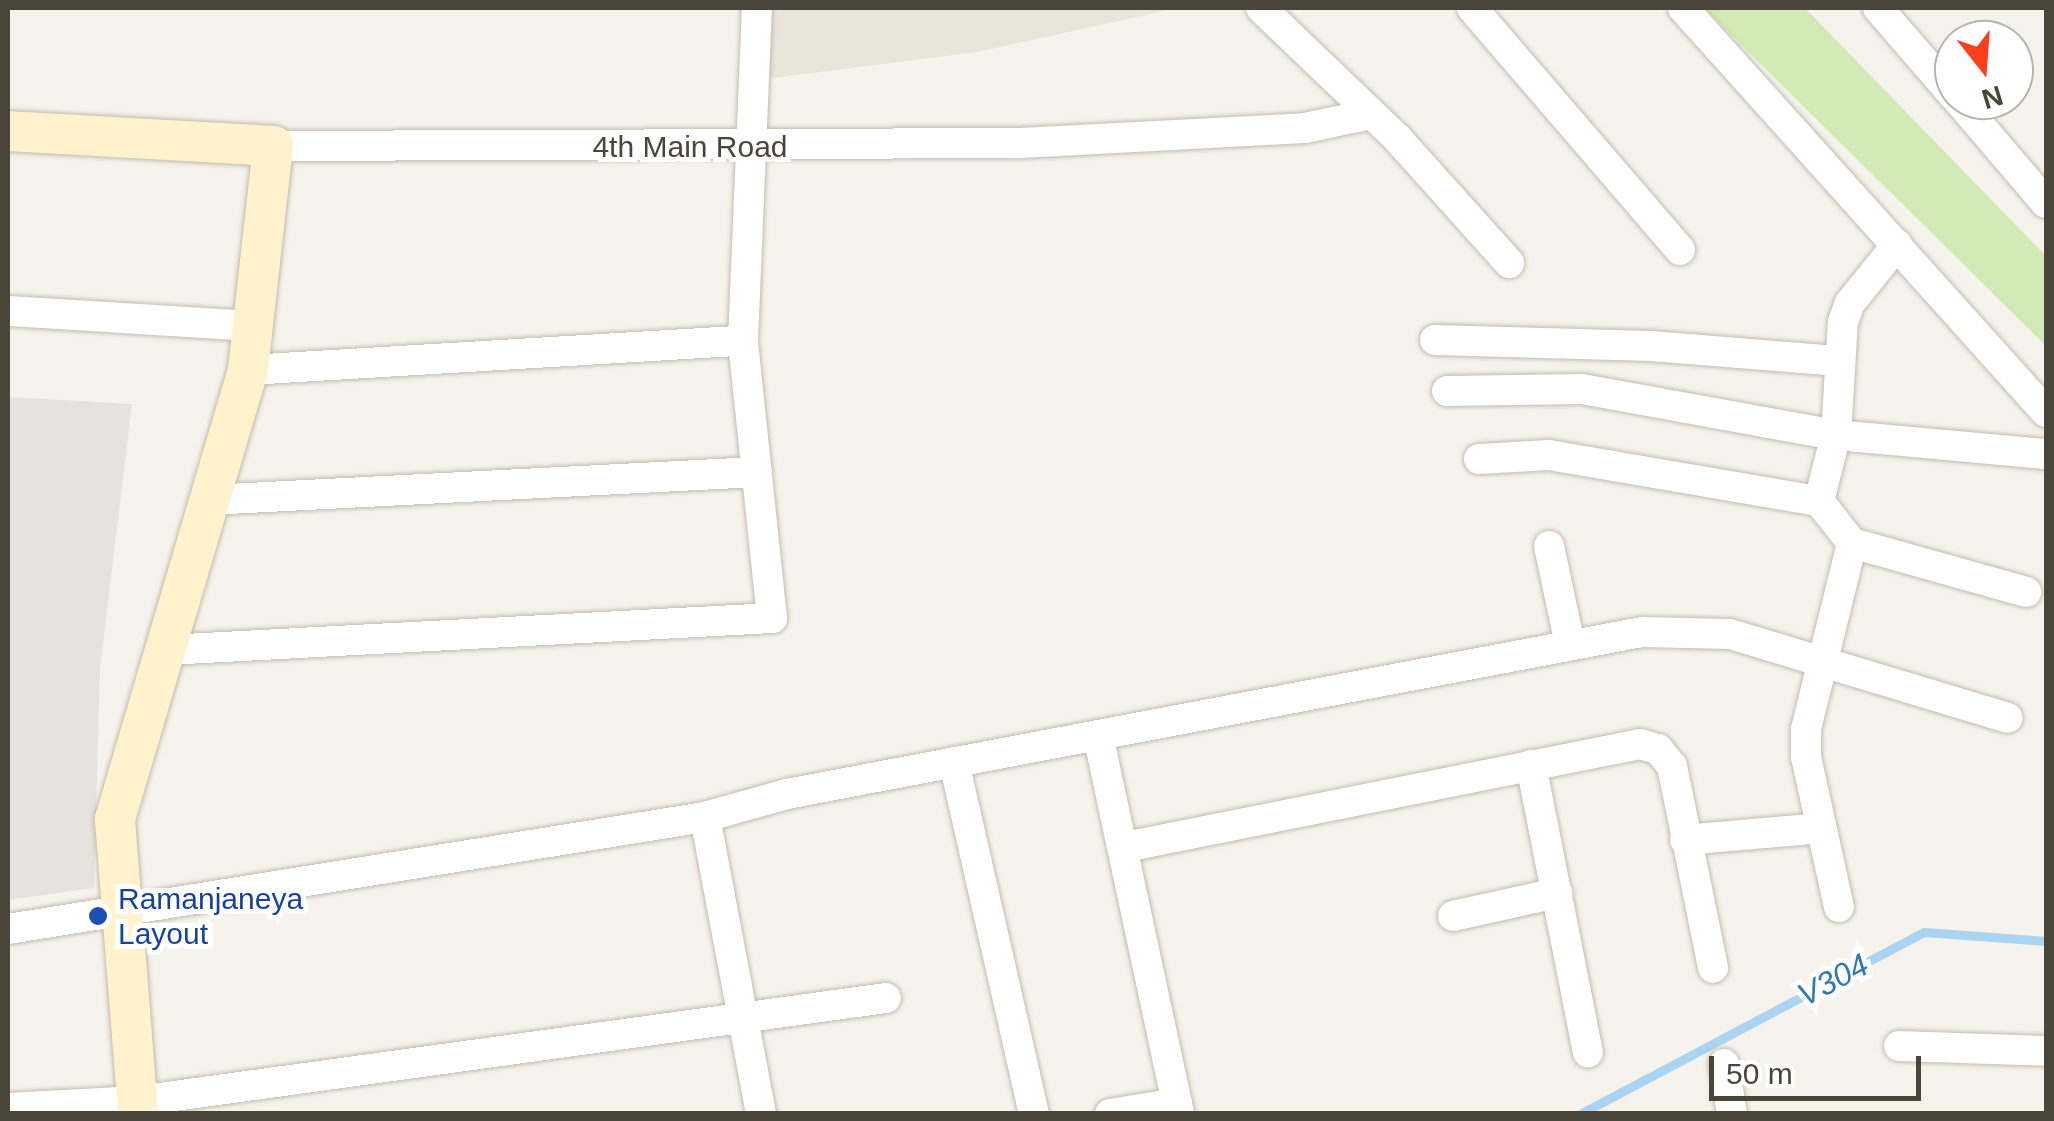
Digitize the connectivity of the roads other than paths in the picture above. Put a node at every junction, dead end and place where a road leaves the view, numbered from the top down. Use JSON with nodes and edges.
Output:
{"nodes":[{"id":1,"x":757,"y":8,"type":"edge"},
{"id":2,"x":1261,"y":8,"type":"edge"},
{"id":3,"x":1472,"y":8,"type":"edge"},
{"id":4,"x":1683,"y":8,"type":"edge"},
{"id":5,"x":1878,"y":8,"type":"edge"},
{"id":6,"x":1934,"y":73,"type":"edge"},
{"id":7,"x":1371,"y":114,"type":"junction"},
{"id":8,"x":1975,"y":120,"type":"edge"},
{"id":9,"x":8,"y":131,"type":"edge"},
{"id":10,"x":273,"y":146,"type":"junction"},
{"id":11,"x":750,"y":147,"type":"junction"},
{"id":12,"x":2046,"y":203,"type":"edge"},
{"id":13,"x":1897,"y":245,"type":"junction"},
{"id":14,"x":1680,"y":250,"type":"dead end"},
{"id":15,"x":1509,"y":264,"type":"dead end"},
{"id":16,"x":8,"y":312,"type":"edge"},
{"id":17,"x":254,"y":326,"type":"junction"},
{"id":18,"x":1435,"y":340,"type":"dead end"},
{"id":19,"x":742,"y":342,"type":"junction"},
{"id":20,"x":1836,"y":362,"type":"junction"},
{"id":21,"x":248,"y":370,"type":"junction"},
{"id":22,"x":1447,"y":391,"type":"dead end"},
{"id":23,"x":2046,"y":412,"type":"edge"},
{"id":24,"x":1836,"y":435,"type":"junction"},
{"id":25,"x":2046,"y":454,"type":"edge"},
{"id":26,"x":1479,"y":459,"type":"dead end"},
{"id":27,"x":757,"y":472,"type":"junction"},
{"id":28,"x":208,"y":500,"type":"junction"},
{"id":29,"x":1819,"y":501,"type":"junction"},
{"id":30,"x":1852,"y":544,"type":"junction"},
{"id":31,"x":1549,"y":546,"type":"dead end"},
{"id":32,"x":2026,"y":592,"type":"dead end"},
{"id":33,"x":1570,"y":645,"type":"junction"},
{"id":34,"x":166,"y":650,"type":"junction"},
{"id":35,"x":1820,"y":658,"type":"junction"},
{"id":36,"x":2008,"y":718,"type":"dead end"},
{"id":37,"x":1098,"y":735,"type":"junction"},
{"id":38,"x":954,"y":762,"type":"junction"},
{"id":39,"x":1531,"y":765,"type":"junction"},
{"id":40,"x":705,"y":817,"type":"junction"},
{"id":41,"x":1821,"y":828,"type":"junction"},
{"id":42,"x":1684,"y":840,"type":"junction"},
{"id":43,"x":1125,"y":847,"type":"junction"},
{"id":44,"x":1557,"y":893,"type":"junction"},
{"id":45,"x":1839,"y":907,"type":"dead end"},
{"id":46,"x":122,"y":913,"type":"junction"},
{"id":47,"x":1452,"y":916,"type":"dead end"},
{"id":48,"x":8,"y":929,"type":"edge"},
{"id":49,"x":1714,"y":968,"type":"dead end"},
{"id":50,"x":886,"y":998,"type":"dead end"},
{"id":51,"x":746,"y":1018,"type":"junction"},
{"id":52,"x":1899,"y":1046,"type":"dead end"},
{"id":53,"x":2046,"y":1051,"type":"edge"},
{"id":54,"x":1588,"y":1052,"type":"dead end"},
{"id":55,"x":1724,"y":1064,"type":"dead end"},
{"id":56,"x":138,"y":1107,"type":"edge"},
{"id":57,"x":8,"y":1108,"type":"edge"},
{"id":58,"x":1178,"y":1108,"type":"edge"},
{"id":59,"x":762,"y":1114,"type":"edge"},
{"id":60,"x":1034,"y":1114,"type":"edge"},
{"id":61,"x":1110,"y":1114,"type":"edge"},
{"id":62,"x":1732,"y":1114,"type":"edge"}],
"edges":[{"from":1,"to":11,"type":"street"},
{"from":2,"to":7,"type":"street"},
{"from":3,"to":14,"type":"street"},
{"from":4,"to":13,"type":"street"},
{"from":5,"to":6,"type":"street"},
{"from":7,"to":11,"type":"street","name":"4th Main Road"},
{"from":7,"to":15,"type":"street"},
{"from":8,"to":12,"type":"street"},
{"from":9,"to":10,"type":"street","name":"4th Main Road"},
{"from":10,"to":11,"type":"street","name":"4th Main Road"},
{"from":10,"to":17,"type":"street"},
{"from":11,"to":19,"type":"street"},
{"from":13,"to":20,"type":"street"},
{"from":13,"to":23,"type":"street"},
{"from":16,"to":17,"type":"street"},
{"from":17,"to":21,"type":"street"},
{"from":18,"to":20,"type":"street"},
{"from":19,"to":21,"type":"street"},
{"from":19,"to":27,"type":"street"},
{"from":20,"to":24,"type":"street"},
{"from":21,"to":28,"type":"street"},
{"from":22,"to":24,"type":"street"},
{"from":24,"to":25,"type":"street"},
{"from":24,"to":29,"type":"street"},
{"from":26,"to":29,"type":"street"},
{"from":27,"to":28,"type":"street"},
{"from":27,"to":34,"type":"street"},
{"from":28,"to":34,"type":"street"},
{"from":29,"to":30,"type":"street"},
{"from":30,"to":32,"type":"street"},
{"from":30,"to":35,"type":"street"},
{"from":31,"to":33,"type":"street"},
{"from":33,"to":35,"type":"street"},
{"from":33,"to":37,"type":"street"},
{"from":34,"to":46,"type":"street"},
{"from":35,"to":36,"type":"street"},
{"from":35,"to":41,"type":"street"},
{"from":37,"to":38,"type":"street"},
{"from":37,"to":43,"type":"street"},
{"from":38,"to":40,"type":"street"},
{"from":38,"to":60,"type":"street"},
{"from":39,"to":42,"type":"street"},
{"from":39,"to":43,"type":"street"},
{"from":39,"to":44,"type":"street"},
{"from":40,"to":46,"type":"street"},
{"from":40,"to":51,"type":"street"},
{"from":41,"to":42,"type":"street"},
{"from":41,"to":45,"type":"street"},
{"from":42,"to":49,"type":"street"},
{"from":43,"to":58,"type":"street"},
{"from":44,"to":47,"type":"street"},
{"from":44,"to":54,"type":"street"},
{"from":46,"to":48,"type":"street"},
{"from":46,"to":56,"type":"street"},
{"from":50,"to":51,"type":"street"},
{"from":51,"to":56,"type":"street"},
{"from":51,"to":59,"type":"street"},
{"from":52,"to":53,"type":"street"},
{"from":55,"to":62,"type":"street"},
{"from":56,"to":57,"type":"street"},
{"from":58,"to":61,"type":"street"}]}
